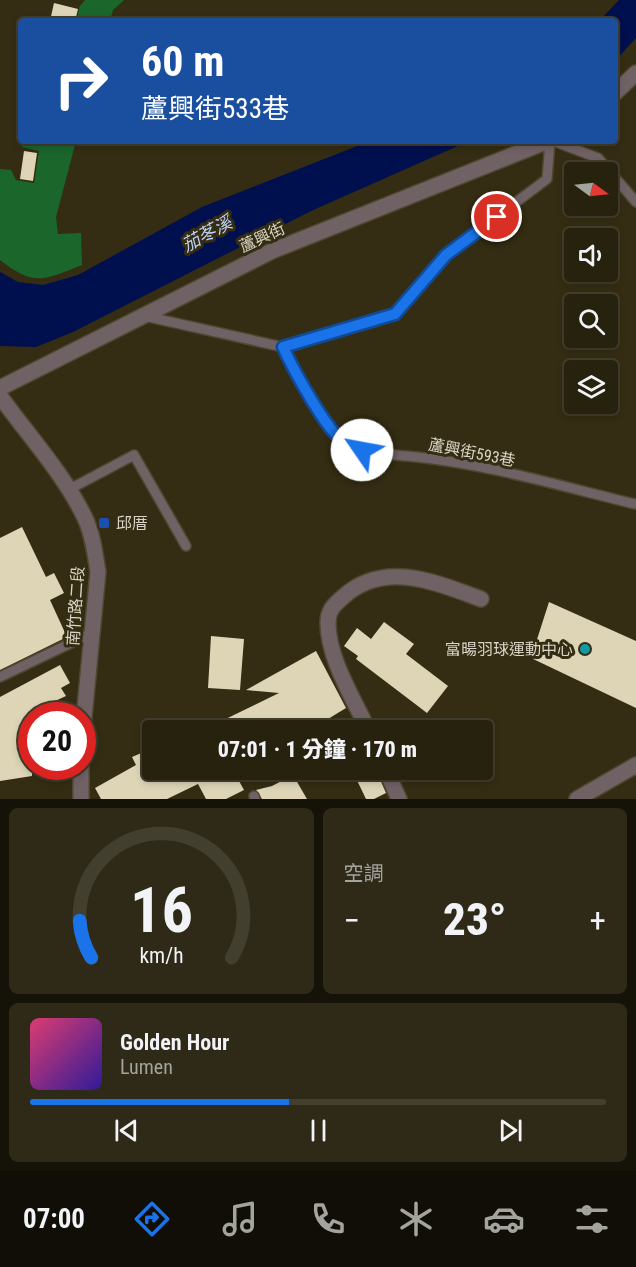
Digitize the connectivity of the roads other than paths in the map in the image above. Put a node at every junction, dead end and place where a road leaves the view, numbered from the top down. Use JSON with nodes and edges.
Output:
{"nodes":[{"id":1,"x":636,"y":73,"type":"edge"},
{"id":2,"x":618,"y":90,"type":"edge"},
{"id":3,"x":542,"y":144,"type":"edge"},
{"id":4,"x":550,"y":144,"type":"edge"},
{"id":5,"x":558,"y":144,"type":"edge"},
{"id":6,"x":636,"y":202,"type":"edge"},
{"id":7,"x":143,"y":316,"type":"junction"},
{"id":8,"x":283,"y":347,"type":"junction"},
{"id":9,"x":0,"y":388,"type":"edge"},
{"id":10,"x":0,"y":396,"type":"edge"},
{"id":11,"x":68,"y":490,"type":"junction"},
{"id":12,"x":635,"y":504,"type":"edge"},
{"id":13,"x":186,"y":546,"type":"dead end"},
{"id":14,"x":481,"y":599,"type":"dead end"},
{"id":15,"x":92,"y":633,"type":"junction"},
{"id":16,"x":0,"y":677,"type":"edge"},
{"id":17,"x":85,"y":702,"type":"edge"},
{"id":18,"x":364,"y":720,"type":"edge"},
{"id":19,"x":636,"y":765,"type":"edge"},
{"id":20,"x":81,"y":780,"type":"edge"},
{"id":21,"x":390,"y":780,"type":"edge"},
{"id":22,"x":81,"y":799,"type":"edge"},
{"id":23,"x":399,"y":799,"type":"edge"},
{"id":24,"x":577,"y":799,"type":"edge"}],
"edges":[{"from":1,"to":2,"type":"street"},
{"from":3,"to":7,"type":"street","name":"蘆興街"},
{"from":4,"to":8,"type":"lane"},
{"from":5,"to":6,"type":"lane"},
{"from":7,"to":8,"type":"lane"},
{"from":7,"to":9,"type":"street","name":"蘆興街"},
{"from":8,"to":12,"type":"lane","name":"蘆興街593巷"},
{"from":10,"to":11,"type":"street","name":"南竹路二段"},
{"from":11,"to":13,"type":"lane"},
{"from":11,"to":15,"type":"street","name":"南竹路二段"},
{"from":14,"to":18,"type":"street"},
{"from":15,"to":16,"type":"lane"},
{"from":15,"to":17,"type":"street","name":"南竹路二段"},
{"from":19,"to":24,"type":"street"},
{"from":20,"to":22,"type":"street"},
{"from":21,"to":23,"type":"street"}]}
